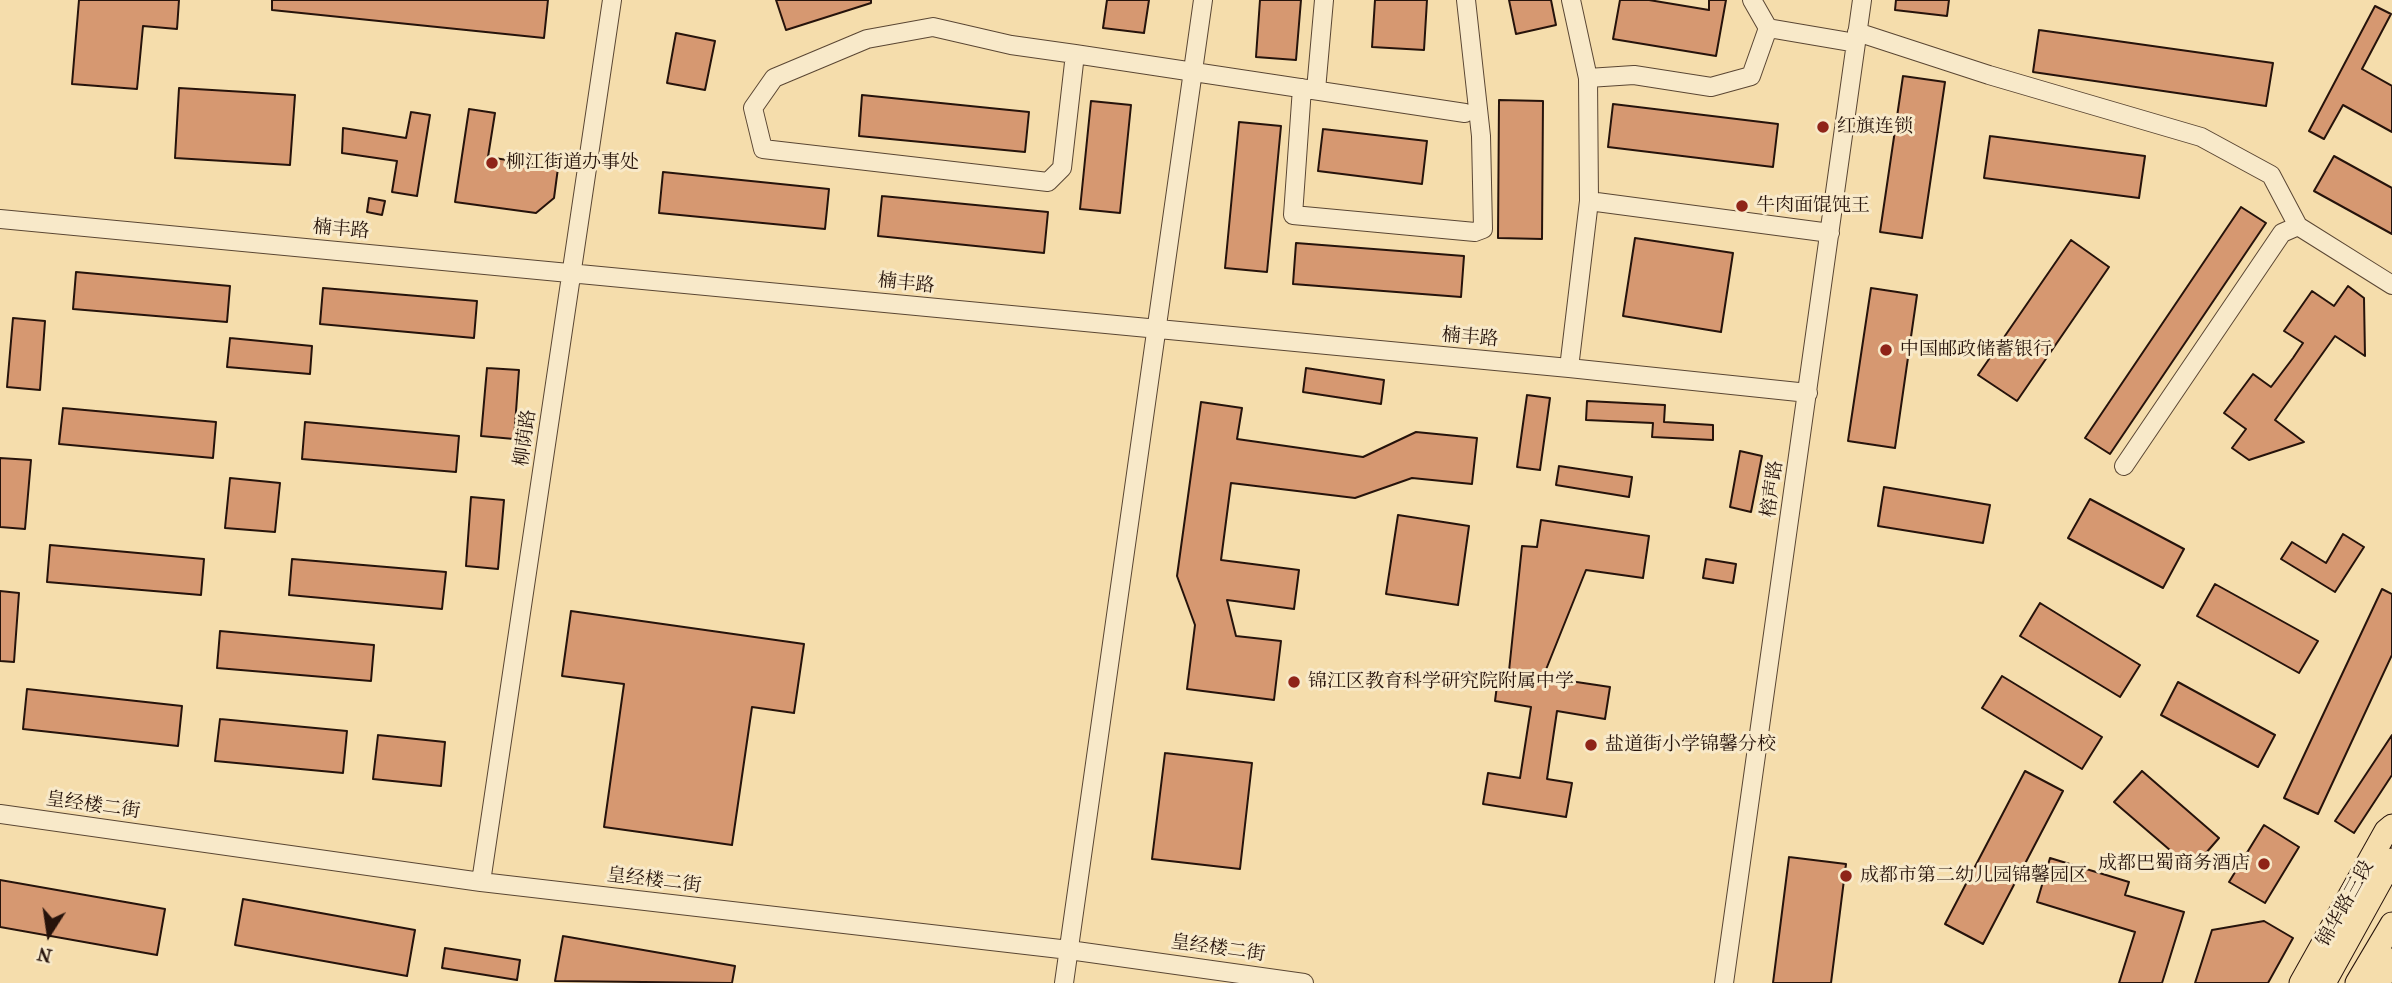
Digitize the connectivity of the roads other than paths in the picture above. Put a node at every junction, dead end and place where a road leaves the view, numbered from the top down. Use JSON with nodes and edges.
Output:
{"nodes":[{"id":1,"x":612,"y":0,"type":"edge"},
{"id":2,"x":1203,"y":0,"type":"edge"},
{"id":3,"x":1324,"y":0,"type":"edge"},
{"id":4,"x":1466,"y":0,"type":"edge"},
{"id":5,"x":1570,"y":0,"type":"edge"},
{"id":6,"x":1752,"y":0,"type":"edge"},
{"id":7,"x":1861,"y":0,"type":"edge"},
{"id":8,"x":1768,"y":27,"type":"junction"},
{"id":9,"x":1856,"y":38,"type":"junction"},
{"id":10,"x":1075,"y":54,"type":"junction"},
{"id":11,"x":1193,"y":73,"type":"junction"},
{"id":12,"x":1588,"y":78,"type":"junction"},
{"id":13,"x":1309,"y":89,"type":"junction"},
{"id":14,"x":1465,"y":113,"type":"dead end"},
{"id":15,"x":1589,"y":201,"type":"junction"},
{"id":16,"x":0,"y":219,"type":"edge"},
{"id":17,"x":2298,"y":226,"type":"junction"},
{"id":18,"x":1829,"y":233,"type":"junction"},
{"id":19,"x":572,"y":273,"type":"junction"},
{"id":20,"x":2392,"y":285,"type":"edge"},
{"id":21,"x":1156,"y":330,"type":"junction"},
{"id":22,"x":1569,"y":368,"type":"junction"},
{"id":23,"x":1808,"y":393,"type":"junction"},
{"id":24,"x":2124,"y":466,"type":"dead end"},
{"id":25,"x":0,"y":814,"type":"edge"},
{"id":26,"x":2392,"y":826,"type":"edge"},
{"id":27,"x":2392,"y":860,"type":"edge"},
{"id":28,"x":481,"y":882,"type":"junction"},
{"id":29,"x":2392,"y":924,"type":"edge"},
{"id":30,"x":1069,"y":950,"type":"junction"},
{"id":31,"x":2392,"y":960,"type":"edge"},
{"id":32,"x":2326,"y":979,"type":"edge"},
{"id":33,"x":2366,"y":980,"type":"edge"},
{"id":34,"x":1064,"y":983,"type":"edge"},
{"id":35,"x":1304,"y":983,"type":"edge"},
{"id":36,"x":1724,"y":983,"type":"edge"},
{"id":37,"x":2301,"y":983,"type":"edge"}],
"edges":[{"from":1,"to":19,"type":"street","name":"柳荫路"},
{"from":2,"to":11,"type":"street"},
{"from":3,"to":13,"type":"street"},
{"from":4,"to":13,"type":"street"},
{"from":5,"to":12,"type":"street"},
{"from":6,"to":8,"type":"street"},
{"from":7,"to":9,"type":"street","name":"榕声路"},
{"from":8,"to":9,"type":"street"},
{"from":8,"to":12,"type":"street"},
{"from":9,"to":17,"type":"street"},
{"from":9,"to":18,"type":"street","name":"榕声路"},
{"from":10,"to":10,"type":"street"},
{"from":10,"to":11,"type":"street"},
{"from":11,"to":13,"type":"street"},
{"from":11,"to":21,"type":"street"},
{"from":12,"to":15,"type":"street"},
{"from":13,"to":14,"type":"street"},
{"from":15,"to":18,"type":"street"},
{"from":15,"to":22,"type":"street"},
{"from":16,"to":19,"type":"street","name":"楠丰路"},
{"from":17,"to":20,"type":"street"},
{"from":17,"to":24,"type":"street"},
{"from":18,"to":23,"type":"street","name":"榕声路"},
{"from":19,"to":21,"type":"street","name":"楠丰路"},
{"from":19,"to":28,"type":"street","name":"柳荫路"},
{"from":21,"to":22,"type":"street","name":"楠丰路"},
{"from":21,"to":30,"type":"street"},
{"from":22,"to":23,"type":"street","name":"楠丰路"},
{"from":23,"to":36,"type":"street","name":"榕声路"},
{"from":25,"to":28,"type":"street","name":"皇经楼二街"},
{"from":26,"to":37,"type":"main road","name":"锦华路三段"},
{"from":27,"to":32,"type":"main road","name":"锦华路三段"},
{"from":28,"to":30,"type":"street","name":"皇经楼二街"},
{"from":29,"to":33,"type":"main road"},
{"from":30,"to":34,"type":"street"},
{"from":30,"to":35,"type":"street","name":"皇经楼二街"},
{"from":31,"to":33,"type":"main road"}]}
